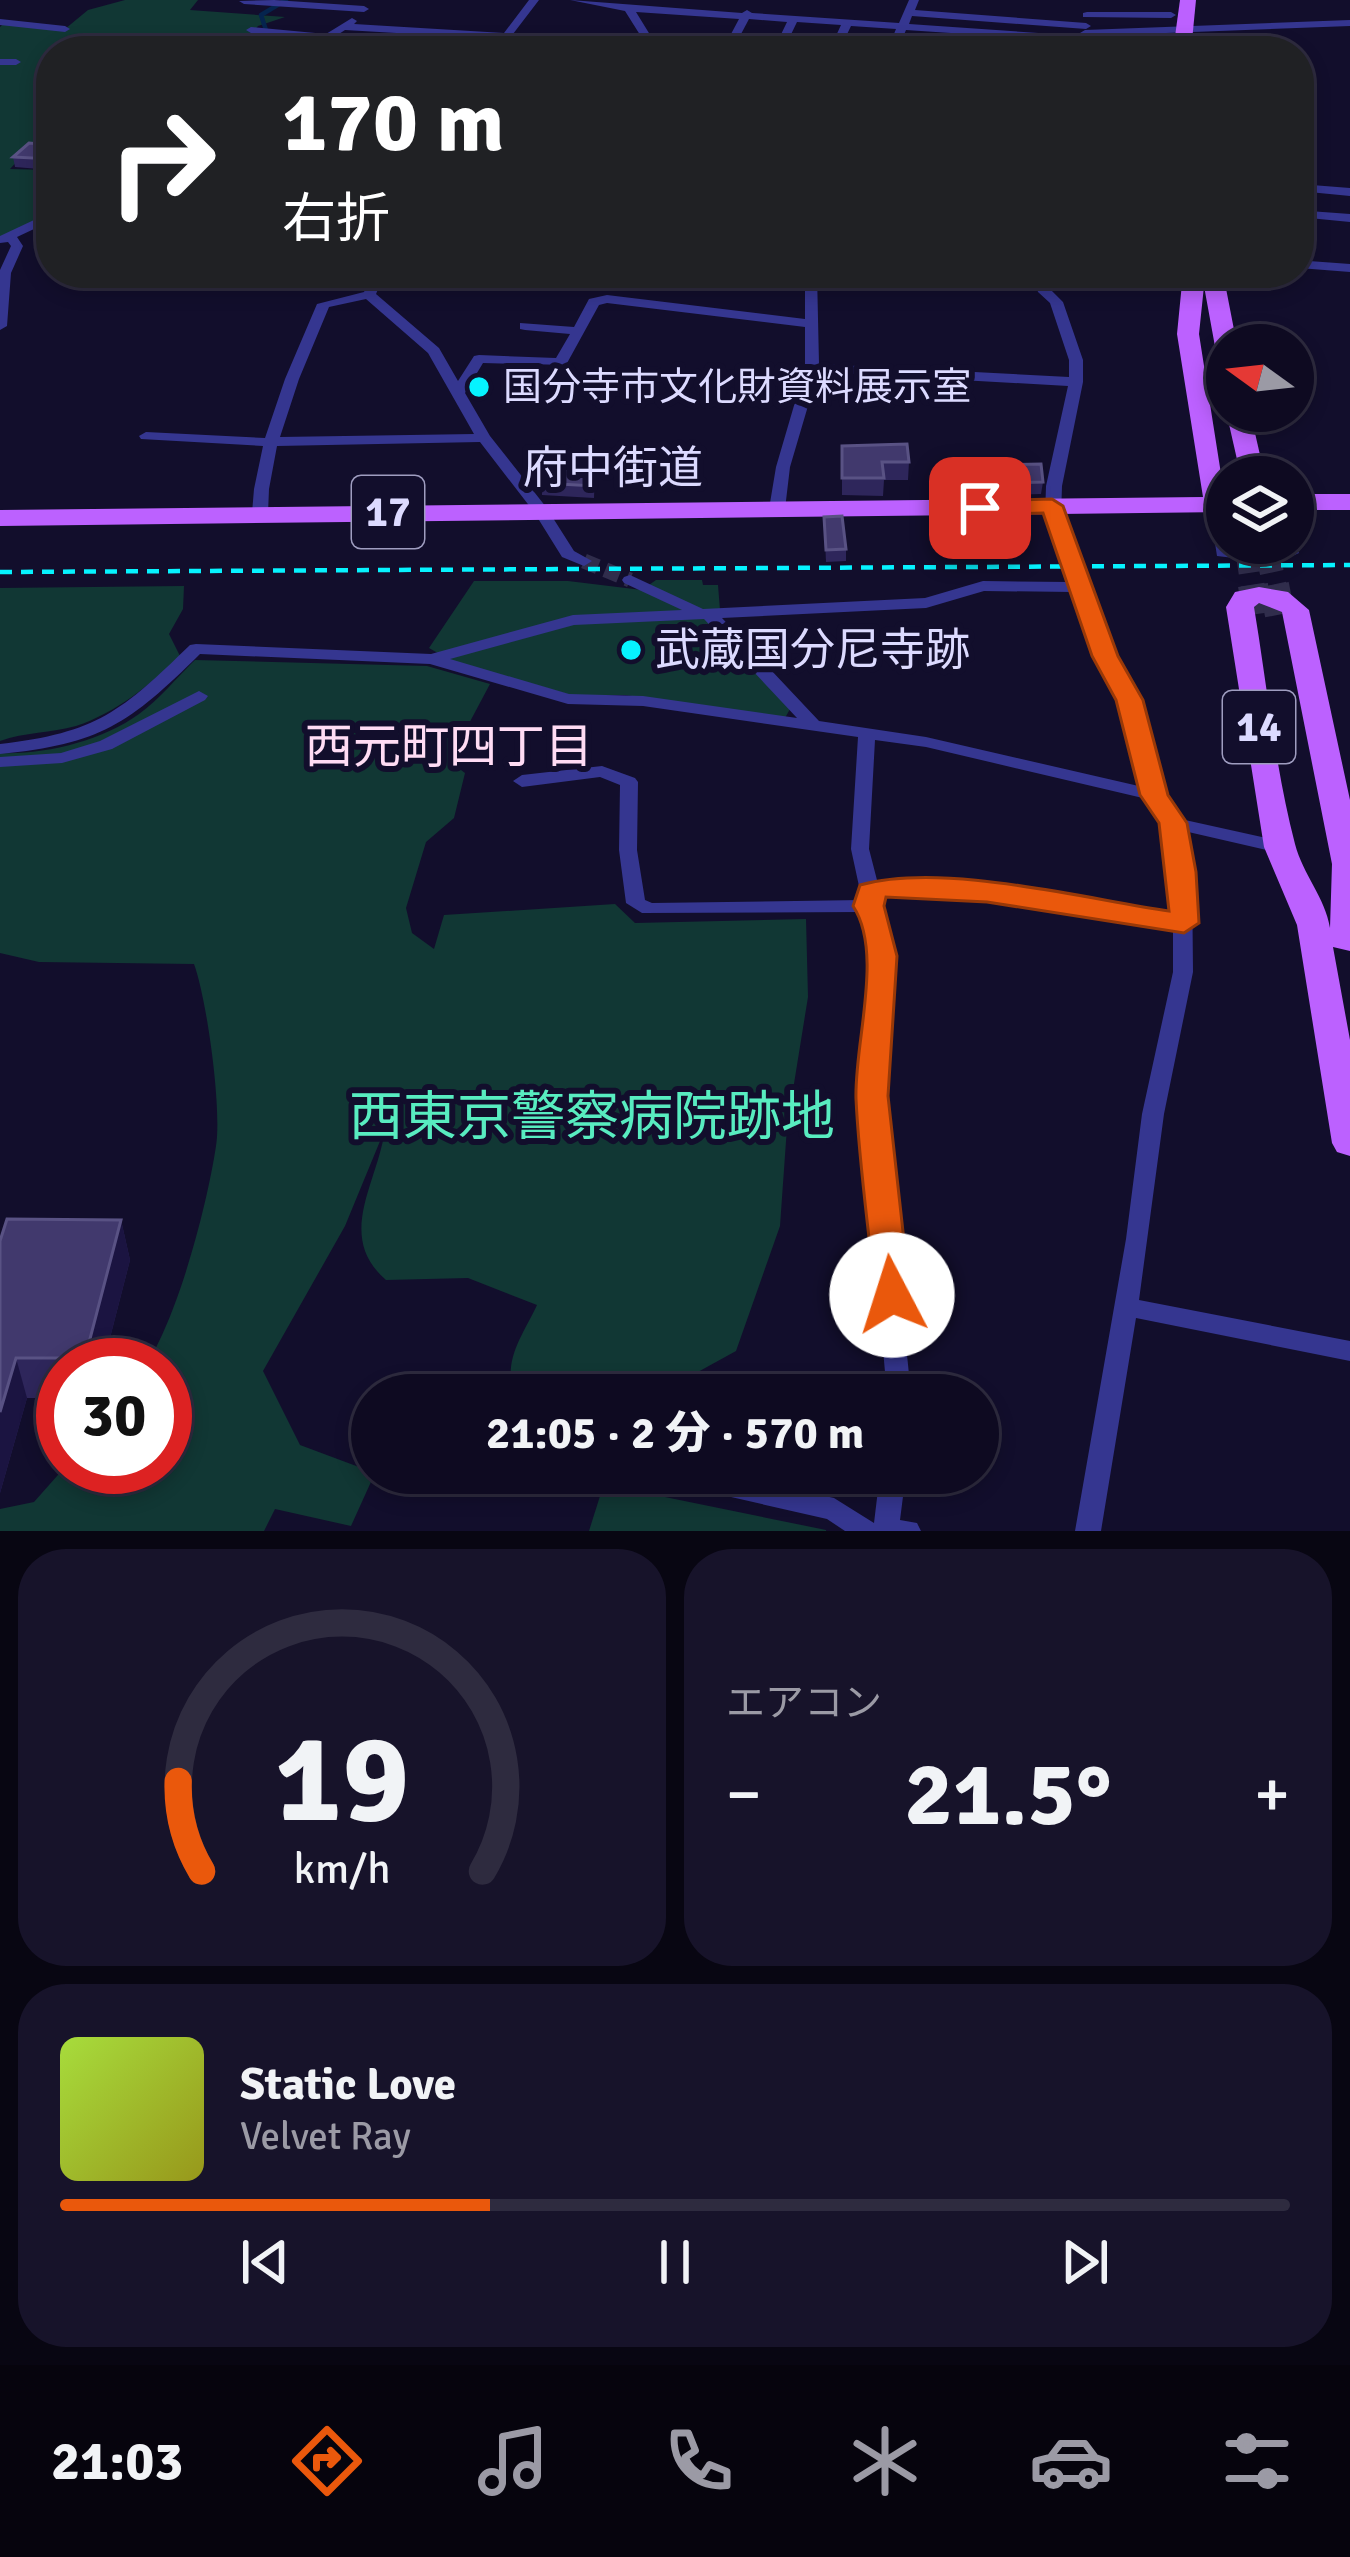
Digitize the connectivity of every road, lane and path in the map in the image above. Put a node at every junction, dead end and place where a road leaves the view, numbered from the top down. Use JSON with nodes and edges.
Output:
{"nodes":[{"id":1,"x":534,"y":0,"type":"edge"},
{"id":2,"x":575,"y":0,"type":"edge"},
{"id":3,"x":741,"y":0,"type":"edge"},
{"id":4,"x":914,"y":0,"type":"edge"},
{"id":5,"x":1091,"y":0,"type":"edge"},
{"id":6,"x":1188,"y":0,"type":"edge"},
{"id":7,"x":244,"y":1,"type":"edge"},
{"id":8,"x":631,"y":4,"type":"edge"},
{"id":9,"x":366,"y":5,"type":"edge"},
{"id":10,"x":733,"y":13,"type":"junction"},
{"id":11,"x":747,"y":13,"type":"junction"},
{"id":12,"x":908,"y":13,"type":"junction"},
{"id":13,"x":795,"y":17,"type":"junction"},
{"id":14,"x":0,"y":22,"type":"edge"},
{"id":15,"x":1350,"y":23,"type":"edge"},
{"id":16,"x":848,"y":24,"type":"junction"},
{"id":17,"x":900,"y":26,"type":"junction"},
{"id":18,"x":344,"y":27,"type":"junction"},
{"id":19,"x":65,"y":29,"type":"dead end"},
{"id":20,"x":250,"y":30,"type":"dead end"},
{"id":21,"x":1175,"y":30,"type":"edge"},
{"id":22,"x":986,"y":32,"type":"junction"},
{"id":23,"x":1087,"y":33,"type":"edge"},
{"id":24,"x":320,"y":36,"type":"edge"},
{"id":25,"x":330,"y":36,"type":"edge"},
{"id":26,"x":504,"y":36,"type":"joint"},
{"id":27,"x":646,"y":36,"type":"edge"},
{"id":28,"x":735,"y":36,"type":"edge"},
{"id":29,"x":786,"y":36,"type":"edge"},
{"id":30,"x":842,"y":36,"type":"edge"},
{"id":31,"x":897,"y":36,"type":"edge"},
{"id":32,"x":985,"y":36,"type":"edge"},
{"id":33,"x":0,"y":62,"type":"edge"},
{"id":34,"x":16,"y":62,"type":"dead end"},
{"id":35,"x":1314,"y":190,"type":"edge"},
{"id":36,"x":1350,"y":192,"type":"edge"},
{"id":37,"x":1314,"y":215,"type":"edge"},
{"id":38,"x":1350,"y":218,"type":"edge"},
{"id":39,"x":36,"y":224,"type":"edge"},
{"id":40,"x":5,"y":239,"type":"edge"},
{"id":41,"x":1314,"y":265,"type":"edge"},
{"id":42,"x":1350,"y":268,"type":"edge"},
{"id":43,"x":373,"y":288,"type":"edge"},
{"id":44,"x":811,"y":288,"type":"edge"},
{"id":45,"x":1044,"y":288,"type":"edge"},
{"id":46,"x":1193,"y":288,"type":"edge"},
{"id":47,"x":1198,"y":288,"type":"edge"},
{"id":48,"x":1216,"y":288,"type":"edge"},
{"id":49,"x":1221,"y":288,"type":"edge"},
{"id":50,"x":370,"y":296,"type":"junction"},
{"id":51,"x":811,"y":323,"type":"junction"},
{"id":52,"x":1222,"y":324,"type":"edge"},
{"id":53,"x":1236,"y":324,"type":"edge"},
{"id":54,"x":0,"y":326,"type":"edge"},
{"id":55,"x":526,"y":326,"type":"dead end"},
{"id":56,"x":578,"y":331,"type":"junction"},
{"id":57,"x":812,"y":368,"type":"junction"},
{"id":58,"x":1076,"y":382,"type":"junction"},
{"id":59,"x":458,"y":392,"type":"junction"},
{"id":60,"x":146,"y":436,"type":"dead end"},
{"id":61,"x":484,"y":438,"type":"junction"},
{"id":62,"x":274,"y":441,"type":"junction"},
{"id":63,"x":1212,"y":456,"type":"edge"},
{"id":64,"x":1230,"y":456,"type":"edge"},
{"id":65,"x":1314,"y":502,"type":"edge"},
{"id":66,"x":1350,"y":502,"type":"edge"},
{"id":67,"x":1206,"y":504,"type":"edge"},
{"id":68,"x":1052,"y":506,"type":"junction"},
{"id":69,"x":776,"y":509,"type":"junction"},
{"id":70,"x":542,"y":510,"type":"junction"},
{"id":71,"x":260,"y":513,"type":"junction"},
{"id":72,"x":0,"y":518,"type":"edge"},
{"id":73,"x":584,"y":561,"type":"tunnel mouth"},
{"id":74,"x":630,"y":580,"type":"tunnel mouth"},
{"id":75,"x":1078,"y":587,"type":"junction"},
{"id":76,"x":707,"y":614,"type":"junction"},
{"id":77,"x":430,"y":659,"type":"junction"},
{"id":78,"x":199,"y":696,"type":"dead end"},
{"id":79,"x":812,"y":724,"type":"junction"},
{"id":80,"x":867,"y":733,"type":"junction"},
{"id":81,"x":0,"y":749,"type":"edge"},
{"id":82,"x":0,"y":762,"type":"edge"},
{"id":83,"x":521,"y":781,"type":"dead end"},
{"id":84,"x":1154,"y":795,"type":"junction"},
{"id":85,"x":1173,"y":823,"type":"junction"},
{"id":86,"x":1280,"y":847,"type":"junction"},
{"id":87,"x":869,"y":898,"type":"junction"},
{"id":88,"x":1184,"y":923,"type":"junction"},
{"id":89,"x":1312,"y":923,"type":"junction"},
{"id":90,"x":1348,"y":950,"type":"edge"},
{"id":91,"x":1350,"y":1143,"type":"edge"},
{"id":92,"x":1126,"y":1307,"type":"junction"},
{"id":93,"x":1350,"y":1351,"type":"edge"},
{"id":94,"x":897,"y":1374,"type":"edge"},
{"id":95,"x":767,"y":1494,"type":"edge"},
{"id":96,"x":891,"y":1494,"type":"edge"},
{"id":97,"x":865,"y":1531,"type":"edge"},
{"id":98,"x":888,"y":1531,"type":"edge"},
{"id":99,"x":908,"y":1531,"type":"edge"},
{"id":100,"x":1088,"y":1531,"type":"edge"}],
"edges":[{"from":1,"to":26,"type":"street"},
{"from":2,"to":8,"type":"street"},
{"from":3,"to":10,"type":"street"},
{"from":4,"to":12,"type":"street"},
{"from":5,"to":23,"type":"street"},
{"from":6,"to":21,"type":"main road"},
{"from":7,"to":9,"type":"street"},
{"from":8,"to":10,"type":"street"},
{"from":8,"to":27,"type":"street"},
{"from":9,"to":18,"type":"street"},
{"from":10,"to":11,"type":"street"},
{"from":11,"to":13,"type":"street"},
{"from":11,"to":28,"type":"street"},
{"from":12,"to":17,"type":"street"},
{"from":12,"to":23,"type":"street"},
{"from":13,"to":16,"type":"street"},
{"from":13,"to":29,"type":"street"},
{"from":14,"to":19,"type":"street"},
{"from":15,"to":21,"type":"street"},
{"from":16,"to":17,"type":"street"},
{"from":16,"to":30,"type":"street"},
{"from":17,"to":22,"type":"street"},
{"from":17,"to":31,"type":"street"},
{"from":18,"to":25,"type":"street"},
{"from":18,"to":26,"type":"street"},
{"from":20,"to":24,"type":"street"},
{"from":21,"to":23,"type":"street"},
{"from":21,"to":23,"type":"street"},
{"from":22,"to":23,"type":"street"},
{"from":22,"to":32,"type":"street"},
{"from":33,"to":34,"type":"street"},
{"from":35,"to":36,"type":"street"},
{"from":37,"to":38,"type":"street"},
{"from":39,"to":40,"type":"street"},
{"from":40,"to":54,"type":"street"},
{"from":41,"to":42,"type":"street"},
{"from":43,"to":50,"type":"street"},
{"from":44,"to":51,"type":"street"},
{"from":45,"to":58,"type":"street"},
{"from":46,"to":63,"type":"main road"},
{"from":47,"to":64,"type":"main road"},
{"from":48,"to":52,"type":"main road"},
{"from":49,"to":53,"type":"main road"},
{"from":50,"to":59,"type":"street"},
{"from":50,"to":62,"type":"street"},
{"from":51,"to":56,"type":"street"},
{"from":51,"to":57,"type":"street"},
{"from":55,"to":56,"type":"street"},
{"from":56,"to":59,"type":"street"},
{"from":57,"to":58,"type":"street"},
{"from":57,"to":69,"type":"street"},
{"from":58,"to":68,"type":"street"},
{"from":59,"to":61,"type":"street"},
{"from":60,"to":62,"type":"street"},
{"from":61,"to":62,"type":"street"},
{"from":61,"to":70,"type":"street"},
{"from":62,"to":71,"type":"street"},
{"from":65,"to":66,"type":"main road"},
{"from":67,"to":68,"type":"main road","name":"府中街道","number":"17"},
{"from":68,"to":69,"type":"main road","name":"府中街道","number":"17"},
{"from":68,"to":75,"type":"street"},
{"from":69,"to":70,"type":"main road","name":"府中街道","number":"17"},
{"from":70,"to":71,"type":"main road","name":"府中街道","number":"17"},
{"from":70,"to":73,"type":"street"},
{"from":71,"to":72,"type":"main road","name":"府中街道","number":"17"},
{"from":74,"to":76,"type":"street"},
{"from":75,"to":76,"type":"street"},
{"from":75,"to":84,"type":"street"},
{"from":76,"to":77,"type":"street"},
{"from":76,"to":79,"type":"street"},
{"from":77,"to":79,"type":"street"},
{"from":77,"to":81,"type":"street"},
{"from":78,"to":82,"type":"street"},
{"from":79,"to":80,"type":"street"},
{"from":80,"to":84,"type":"street"},
{"from":80,"to":87,"type":"street"},
{"from":83,"to":87,"type":"street"},
{"from":84,"to":85,"type":"street"},
{"from":85,"to":86,"type":"street"},
{"from":85,"to":88,"type":"street"},
{"from":86,"to":89,"type":"main road","number":"14"},
{"from":86,"to":90,"type":"main road","number":"14"},
{"from":87,"to":88,"type":"street"},
{"from":87,"to":94,"type":"street"},
{"from":88,"to":92,"type":"street"},
{"from":89,"to":90,"type":"main road","number":"14"},
{"from":89,"to":91,"type":"main road","number":"14"},
{"from":92,"to":93,"type":"street"},
{"from":92,"to":100,"type":"street"},
{"from":95,"to":97,"type":"street"},
{"from":96,"to":98,"type":"street"},
{"from":98,"to":99,"type":"street"}]}
